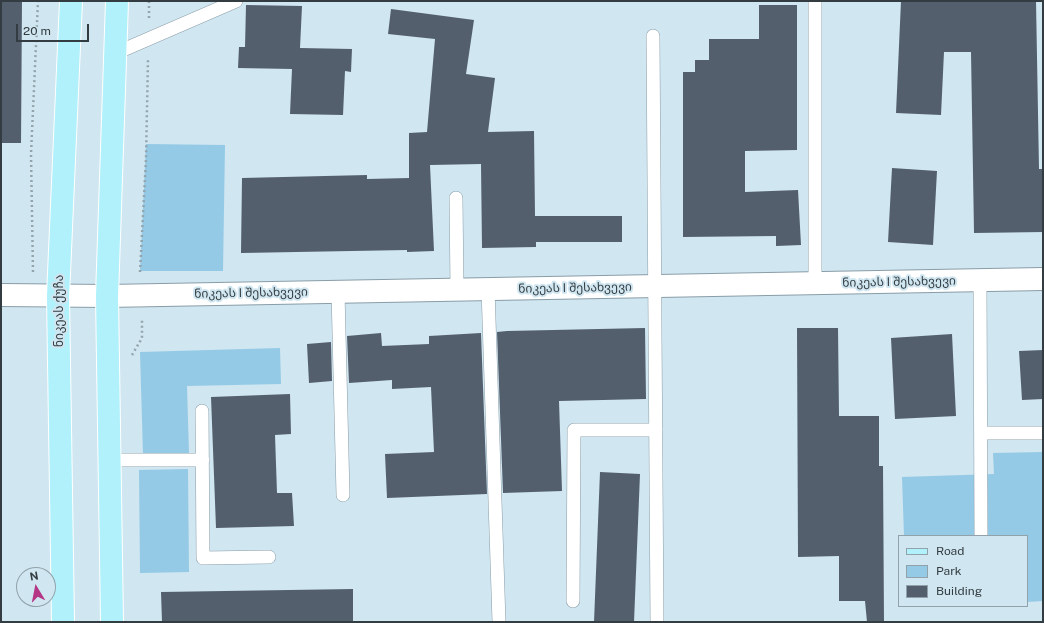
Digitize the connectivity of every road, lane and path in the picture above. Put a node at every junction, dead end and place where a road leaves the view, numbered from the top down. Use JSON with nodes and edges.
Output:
{"nodes":[{"id":1,"x":38,"y":1,"type":"edge"},
{"id":2,"x":71,"y":1,"type":"edge"},
{"id":3,"x":118,"y":1,"type":"edge"},
{"id":4,"x":150,"y":1,"type":"edge"},
{"id":5,"x":236,"y":1,"type":"edge"},
{"id":6,"x":815,"y":1,"type":"edge"},
{"id":7,"x":653,"y":36,"type":"dead end"},
{"id":8,"x":149,"y":39,"type":"junction"},
{"id":9,"x":116,"y":53,"type":"junction"},
{"id":10,"x":31,"y":154,"type":"dead end"},
{"id":11,"x":456,"y":198,"type":"dead end"},
{"id":12,"x":1043,"y":279,"type":"edge"},
{"id":13,"x":980,"y":280,"type":"junction"},
{"id":14,"x":815,"y":284,"type":"junction"},
{"id":15,"x":655,"y":286,"type":"junction"},
{"id":16,"x":488,"y":289,"type":"junction"},
{"id":17,"x":457,"y":290,"type":"junction"},
{"id":18,"x":338,"y":292,"type":"junction"},
{"id":19,"x":1,"y":295,"type":"edge"},
{"id":20,"x":140,"y":295,"type":"junction"},
{"id":21,"x":58,"y":296,"type":"junction"},
{"id":22,"x":106,"y":296,"type":"junction"},
{"id":23,"x":132,"y":356,"type":"dead end"},
{"id":24,"x":202,"y":410,"type":"dead end"},
{"id":25,"x":656,"y":430,"type":"junction"},
{"id":26,"x":981,"y":433,"type":"junction"},
{"id":27,"x":1043,"y":433,"type":"edge"},
{"id":28,"x":109,"y":460,"type":"junction"},
{"id":29,"x":202,"y":460,"type":"junction"},
{"id":30,"x":343,"y":495,"type":"dead end"},
{"id":31,"x":981,"y":535,"type":"edge"},
{"id":32,"x":269,"y":557,"type":"dead end"},
{"id":33,"x":573,"y":601,"type":"dead end"},
{"id":34,"x":63,"y":622,"type":"edge"},
{"id":35,"x":112,"y":622,"type":"edge"},
{"id":36,"x":499,"y":622,"type":"edge"},
{"id":37,"x":657,"y":622,"type":"edge"}],
"edges":[{"from":1,"to":10,"type":"path"},
{"from":2,"to":21,"type":"main road","name":"ნიკეას ქუჩა"},
{"from":3,"to":9,"type":"main road"},
{"from":4,"to":8,"type":"path"},
{"from":5,"to":8,"type":"lane"},
{"from":6,"to":14,"type":"lane"},
{"from":7,"to":15,"type":"lane"},
{"from":8,"to":9,"type":"lane"},
{"from":8,"to":20,"type":"path"},
{"from":9,"to":22,"type":"main road"},
{"from":11,"to":17,"type":"lane"},
{"from":12,"to":13,"type":"street","name":"ნიკეას I შესახვევი"},
{"from":13,"to":14,"type":"street","name":"ნიკეას I შესახვევი"},
{"from":13,"to":26,"type":"lane"},
{"from":14,"to":15,"type":"street","name":"ნიკეას I შესახვევი"},
{"from":15,"to":16,"type":"street","name":"ნიკეას I შესახვევი"},
{"from":15,"to":25,"type":"lane"},
{"from":16,"to":17,"type":"street","name":"ნიკეას I შესახვევი"},
{"from":16,"to":36,"type":"lane"},
{"from":17,"to":18,"type":"street","name":"ნიკეას I შესახვევი"},
{"from":18,"to":20,"type":"street","name":"ნიკეას I შესახვევი"},
{"from":18,"to":30,"type":"lane"},
{"from":19,"to":21,"type":"street","name":"ნიკეას I შესახვევი"},
{"from":20,"to":22,"type":"street","name":"ნიკეას I შესახვევი"},
{"from":20,"to":23,"type":"path"},
{"from":21,"to":22,"type":"street","name":"ნიკეას I შესახვევი"},
{"from":21,"to":34,"type":"main road","name":"ნიკეას ქუჩა"},
{"from":22,"to":28,"type":"main road"},
{"from":24,"to":29,"type":"lane"},
{"from":25,"to":33,"type":"lane"},
{"from":25,"to":37,"type":"lane"},
{"from":26,"to":27,"type":"lane"},
{"from":26,"to":31,"type":"lane"},
{"from":28,"to":29,"type":"lane"},
{"from":28,"to":35,"type":"main road"},
{"from":29,"to":32,"type":"lane"}]}
